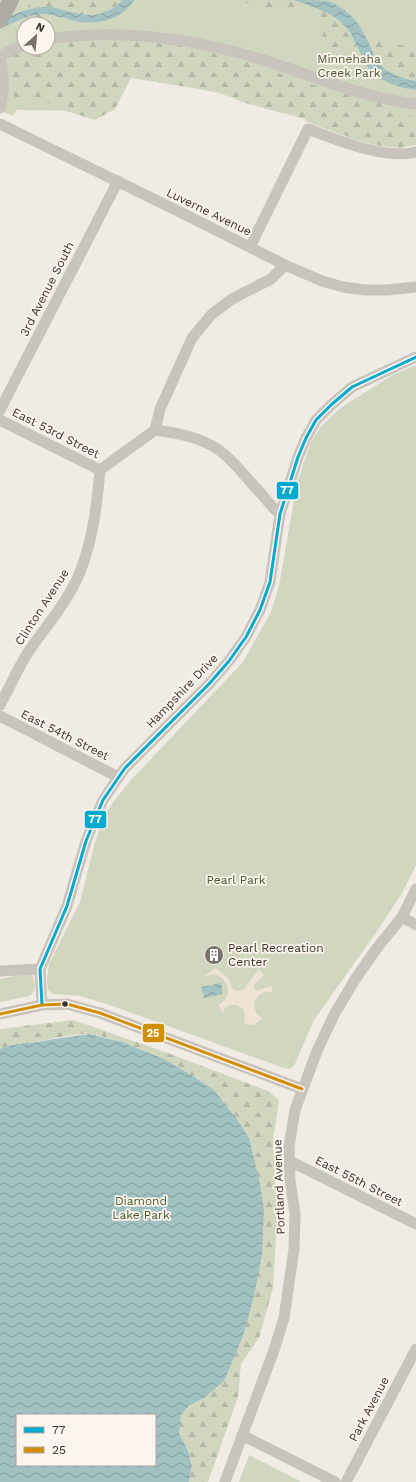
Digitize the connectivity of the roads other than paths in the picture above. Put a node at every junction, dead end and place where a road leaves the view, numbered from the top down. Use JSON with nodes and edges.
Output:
{"nodes":[{"id":1,"x":11,"y":0,"type":"edge"},
{"id":2,"x":0,"y":20,"type":"edge"},
{"id":3,"x":56,"y":38,"type":"edge"},
{"id":4,"x":16,"y":48,"type":"edge"},
{"id":5,"x":0,"y":56,"type":"edge"},
{"id":6,"x":0,"y":59,"type":"edge"},
{"id":7,"x":416,"y":104,"type":"edge"},
{"id":8,"x":0,"y":108,"type":"edge"},
{"id":9,"x":0,"y":124,"type":"edge"},
{"id":10,"x":416,"y":152,"type":"edge"},
{"id":11,"x":118,"y":181,"type":"junction"},
{"id":12,"x":250,"y":246,"type":"junction"},
{"id":13,"x":285,"y":265,"type":"junction"},
{"id":14,"x":416,"y":286,"type":"edge"},
{"id":15,"x":416,"y":357,"type":"edge"},
{"id":16,"x":0,"y":410,"type":"edge"},
{"id":17,"x":0,"y":420,"type":"edge"},
{"id":18,"x":155,"y":430,"type":"junction"},
{"id":19,"x":100,"y":470,"type":"junction"},
{"id":20,"x":280,"y":514,"type":"junction"},
{"id":21,"x":0,"y":705,"type":"edge"},
{"id":22,"x":0,"y":716,"type":"edge"},
{"id":23,"x":118,"y":777,"type":"junction"},
{"id":24,"x":416,"y":889,"type":"edge"},
{"id":25,"x":402,"y":917,"type":"junction"},
{"id":26,"x":416,"y":925,"type":"edge"},
{"id":27,"x":40,"y":969,"type":"junction"},
{"id":28,"x":0,"y":971,"type":"edge"},
{"id":29,"x":42,"y":1005,"type":"junction"},
{"id":30,"x":0,"y":1014,"type":"edge"},
{"id":31,"x":302,"y":1089,"type":"junction"},
{"id":32,"x":290,"y":1161,"type":"junction"},
{"id":33,"x":416,"y":1224,"type":"edge"},
{"id":34,"x":416,"y":1349,"type":"edge"},
{"id":35,"x":242,"y":1435,"type":"junction"},
{"id":36,"x":224,"y":1482,"type":"edge"},
{"id":37,"x":335,"y":1482,"type":"edge"},
{"id":38,"x":346,"y":1482,"type":"edge"}],
"edges":[{"from":1,"to":2,"type":"highway"},
{"from":3,"to":7,"type":"street"},
{"from":4,"to":5,"type":"street"},
{"from":6,"to":8,"type":"street"},
{"from":9,"to":11,"type":"street","name":"Luverne Avenue"},
{"from":10,"to":12,"type":"street"},
{"from":11,"to":12,"type":"street","name":"Luverne Avenue"},
{"from":11,"to":16,"type":"street","name":"3rd Avenue South"},
{"from":12,"to":13,"type":"street","name":"Luverne Avenue"},
{"from":13,"to":14,"type":"street","name":"Luverne Avenue"},
{"from":13,"to":18,"type":"street"},
{"from":15,"to":20,"type":"street","name":"Hampshire Drive"},
{"from":17,"to":19,"type":"street","name":"East 53rd Street"},
{"from":18,"to":19,"type":"street"},
{"from":18,"to":20,"type":"street"},
{"from":19,"to":21,"type":"street","name":"Clinton Avenue"},
{"from":20,"to":23,"type":"street","name":"Hampshire Drive"},
{"from":22,"to":23,"type":"street","name":"East 54th Street"},
{"from":23,"to":27,"type":"street","name":"Hampshire Drive"},
{"from":24,"to":25,"type":"street","name":"Portland Avenue"},
{"from":25,"to":26,"type":"street"},
{"from":25,"to":31,"type":"street","name":"Portland Avenue"},
{"from":27,"to":28,"type":"street"},
{"from":27,"to":29,"type":"street","name":"Hampshire Drive"},
{"from":29,"to":30,"type":"street"},
{"from":29,"to":31,"type":"street"},
{"from":31,"to":32,"type":"street","name":"Portland Avenue"},
{"from":32,"to":33,"type":"street","name":"East 55th Street"},
{"from":32,"to":35,"type":"street","name":"Portland Avenue"},
{"from":34,"to":38,"type":"street","name":"Park Avenue"},
{"from":35,"to":36,"type":"street","name":"Portland Avenue"},
{"from":35,"to":37,"type":"street"}]}
